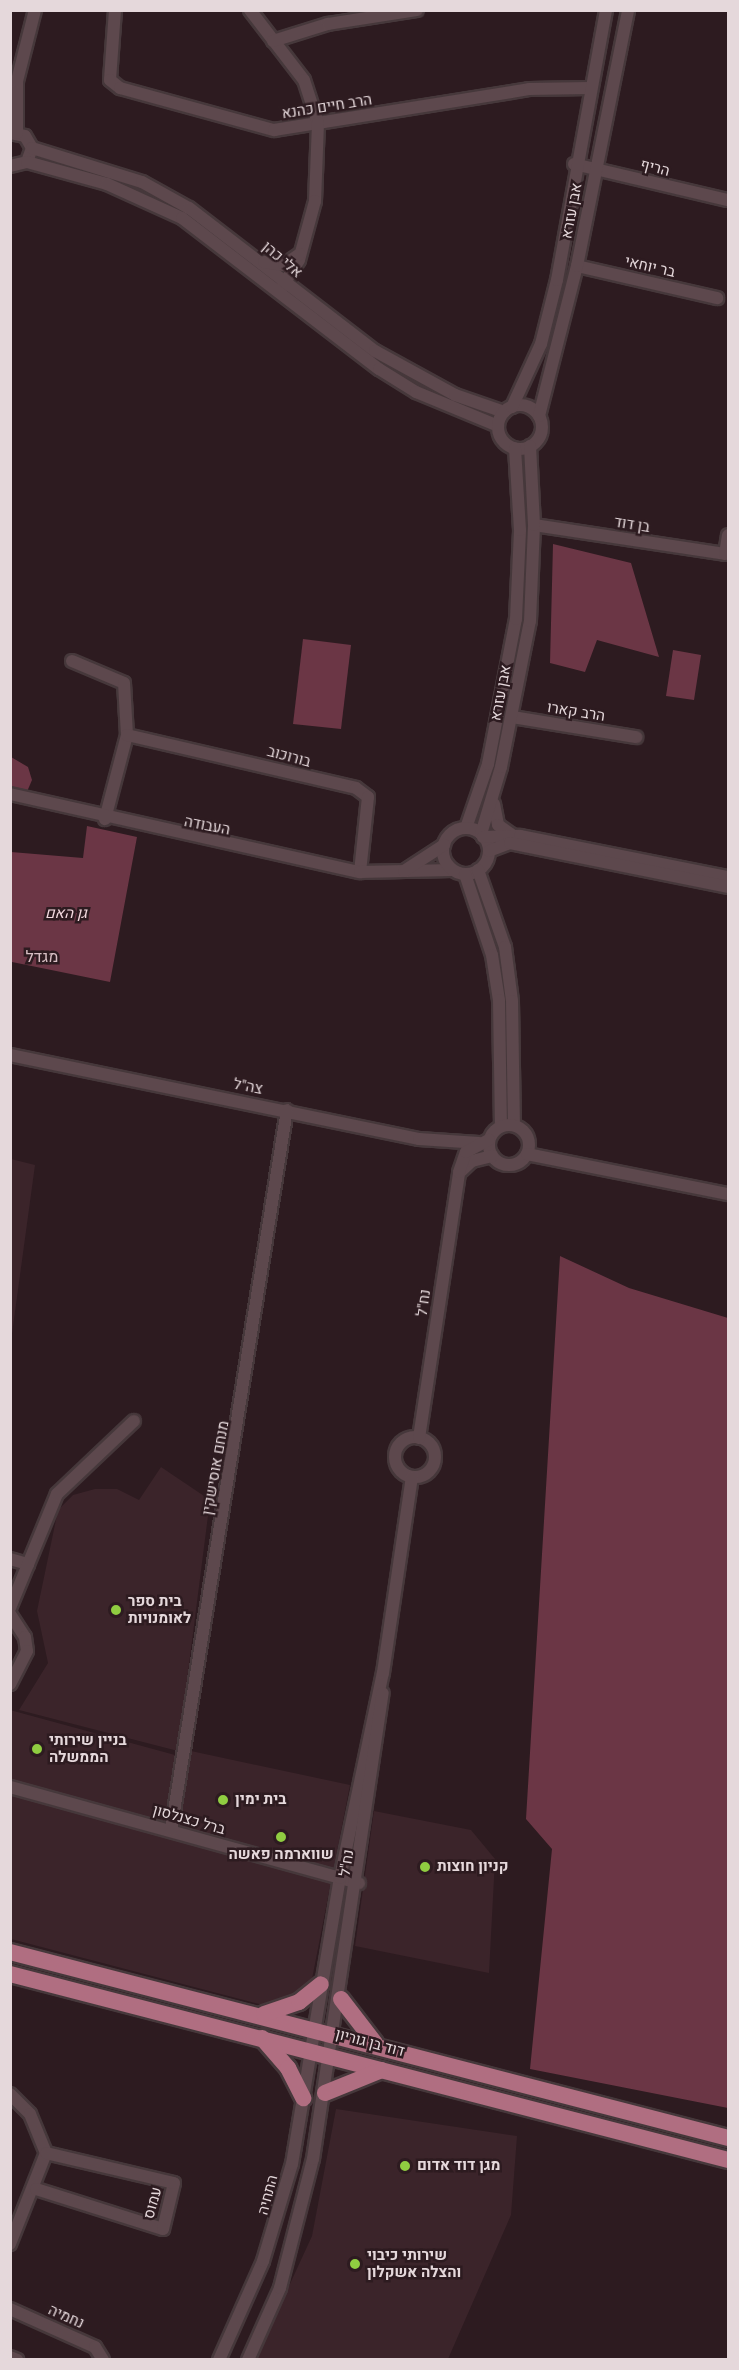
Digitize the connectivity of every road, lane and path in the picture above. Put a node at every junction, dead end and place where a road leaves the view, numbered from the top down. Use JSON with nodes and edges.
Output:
{"nodes":[{"id":1,"x":35,"y":10,"type":"edge"},
{"id":2,"x":115,"y":10,"type":"edge"},
{"id":3,"x":250,"y":10,"type":"edge"},
{"id":4,"x":417,"y":10,"type":"edge"},
{"id":5,"x":606,"y":10,"type":"edge"},
{"id":6,"x":628,"y":10,"type":"edge"},
{"id":7,"x":273,"y":41,"type":"junction"},
{"id":8,"x":589,"y":88,"type":"junction"},
{"id":9,"x":318,"y":123,"type":"junction"},
{"id":10,"x":14,"y":133,"type":"edge"},
{"id":11,"x":32,"y":148,"type":"junction"},
{"id":12,"x":27,"y":162,"type":"junction"},
{"id":13,"x":574,"y":164,"type":"junction"},
{"id":14,"x":10,"y":166,"type":"edge"},
{"id":15,"x":595,"y":168,"type":"junction"},
{"id":16,"x":729,"y":200,"type":"edge"},
{"id":17,"x":303,"y":251,"type":"junction"},
{"id":18,"x":261,"y":261,"type":"junction"},
{"id":19,"x":577,"y":266,"type":"junction"},
{"id":20,"x":286,"y":283,"type":"junction"},
{"id":21,"x":277,"y":293,"type":"junction"},
{"id":22,"x":717,"y":298,"type":"dead end"},
{"id":23,"x":508,"y":409,"type":"junction"},
{"id":24,"x":539,"y":416,"type":"junction"},
{"id":25,"x":498,"y":426,"type":"junction"},
{"id":26,"x":530,"y":446,"type":"junction"},
{"id":27,"x":515,"y":448,"type":"junction"},
{"id":28,"x":534,"y":525,"type":"junction"},
{"id":29,"x":729,"y":535,"type":"edge"},
{"id":30,"x":72,"y":661,"type":"dead end"},
{"id":31,"x":512,"y":717,"type":"junction"},
{"id":32,"x":127,"y":735,"type":"junction"},
{"id":33,"x":636,"y":737,"type":"dead end"},
{"id":34,"x":10,"y":794,"type":"edge"},
{"id":35,"x":494,"y":794,"type":"junction"},
{"id":36,"x":105,"y":819,"type":"junction"},
{"id":37,"x":466,"y":828,"type":"junction"},
{"id":38,"x":511,"y":834,"type":"junction"},
{"id":39,"x":482,"y":835,"type":"junction"},
{"id":40,"x":444,"y":844,"type":"junction"},
{"id":41,"x":489,"y":851,"type":"junction"},
{"id":42,"x":452,"y":870,"type":"junction"},
{"id":43,"x":478,"y":870,"type":"junction"},
{"id":44,"x":360,"y":872,"type":"junction"},
{"id":45,"x":400,"y":873,"type":"junction"},
{"id":46,"x":465,"y":874,"type":"junction"},
{"id":47,"x":729,"y":877,"type":"edge"},
{"id":48,"x":729,"y":887,"type":"edge"},
{"id":49,"x":10,"y":1055,"type":"edge"},
{"id":50,"x":287,"y":1110,"type":"junction"},
{"id":51,"x":507,"y":1126,"type":"junction"},
{"id":52,"x":484,"y":1142,"type":"junction"},
{"id":53,"x":527,"y":1154,"type":"junction"},
{"id":54,"x":492,"y":1156,"type":"junction"},
{"id":55,"x":459,"y":1172,"type":"junction"},
{"id":56,"x":729,"y":1194,"type":"edge"},
{"id":57,"x":134,"y":1421,"type":"dead end"},
{"id":58,"x":419,"y":1438,"type":"junction"},
{"id":59,"x":412,"y":1477,"type":"junction"},
{"id":60,"x":10,"y":1559,"type":"edge"},
{"id":61,"x":28,"y":1564,"type":"junction"},
{"id":62,"x":17,"y":1576,"type":"edge"},
{"id":63,"x":10,"y":1608,"type":"edge"},
{"id":64,"x":10,"y":1614,"type":"edge"},
{"id":65,"x":383,"y":1673,"type":"junction"},
{"id":66,"x":10,"y":1684,"type":"edge"},
{"id":67,"x":10,"y":1788,"type":"edge"},
{"id":68,"x":171,"y":1830,"type":"junction"},
{"id":69,"x":340,"y":1878,"type":"junction"},
{"id":70,"x":359,"y":1883,"type":"junction"},
{"id":71,"x":10,"y":1952,"type":"edge"},
{"id":72,"x":10,"y":1974,"type":"edge"},
{"id":73,"x":321,"y":1984,"type":"junction"},
{"id":74,"x":342,"y":1999,"type":"junction"},
{"id":75,"x":262,"y":2015,"type":"junction"},
{"id":76,"x":314,"y":2028,"type":"junction"},
{"id":77,"x":336,"y":2034,"type":"junction"},
{"id":78,"x":262,"y":2038,"type":"junction"},
{"id":79,"x":376,"y":2044,"type":"junction"},
{"id":80,"x":310,"y":2050,"type":"junction"},
{"id":81,"x":332,"y":2056,"type":"junction"},
{"id":82,"x":384,"y":2070,"type":"junction"},
{"id":83,"x":325,"y":2093,"type":"junction"},
{"id":84,"x":10,"y":2094,"type":"edge"},
{"id":85,"x":303,"y":2098,"type":"junction"},
{"id":86,"x":729,"y":2138,"type":"edge"},
{"id":87,"x":46,"y":2153,"type":"junction"},
{"id":88,"x":729,"y":2160,"type":"edge"},
{"id":89,"x":36,"y":2189,"type":"junction"},
{"id":90,"x":10,"y":2244,"type":"edge"},
{"id":91,"x":10,"y":2309,"type":"edge"},
{"id":92,"x":10,"y":2357,"type":"edge"},
{"id":93,"x":17,"y":2360,"type":"edge"},
{"id":94,"x":103,"y":2360,"type":"edge"},
{"id":95,"x":219,"y":2360,"type":"edge"},
{"id":96,"x":248,"y":2360,"type":"edge"}],
"edges":[{"from":1,"to":10,"type":"street"},
{"from":2,"to":9,"type":"street","name":"הרב חיים כהנא"},
{"from":3,"to":7,"type":"street"},
{"from":4,"to":7,"type":"street"},
{"from":5,"to":8,"type":"street","name":"אבן עזרא"},
{"from":6,"to":15,"type":"street","name":"אבן עזרא"},
{"from":7,"to":9,"type":"street"},
{"from":8,"to":9,"type":"street","name":"הרב חיים כהנא"},
{"from":8,"to":13,"type":"street","name":"אבן עזרא"},
{"from":9,"to":17,"type":"street"},
{"from":10,"to":11,"type":"street"},
{"from":11,"to":12,"type":"street"},
{"from":11,"to":18,"type":"street","name":"אלי כהן"},
{"from":12,"to":14,"type":"street"},
{"from":12,"to":21,"type":"street","name":"אלי כהן"},
{"from":13,"to":15,"type":"street","name":"הריף"},
{"from":13,"to":23,"type":"street","name":"אבן עזרא"},
{"from":15,"to":16,"type":"street","name":"הריף"},
{"from":15,"to":19,"type":"street","name":"אבן עזרא"},
{"from":17,"to":18,"type":"street"},
{"from":17,"to":20,"type":"street"},
{"from":18,"to":20,"type":"street","name":"אלי כהן"},
{"from":19,"to":22,"type":"street","name":"בר יוחאי"},
{"from":19,"to":24,"type":"street","name":"אבן עזרא"},
{"from":20,"to":21,"type":"street"},
{"from":20,"to":23,"type":"street","name":"אלי כהן"},
{"from":21,"to":25,"type":"street","name":"אלי כהן"},
{"from":23,"to":24,"type":"street"},
{"from":23,"to":25,"type":"street"},
{"from":24,"to":26,"type":"street"},
{"from":25,"to":27,"type":"street"},
{"from":26,"to":27,"type":"street"},
{"from":26,"to":28,"type":"street","name":"אבן עזרא"},
{"from":27,"to":37,"type":"street","name":"אבן עזרא"},
{"from":28,"to":29,"type":"street","name":"בן דוד"},
{"from":28,"to":31,"type":"street","name":"אבן עזרא"},
{"from":30,"to":32,"type":"street"},
{"from":31,"to":33,"type":"street","name":"הרב קארו"},
{"from":31,"to":35,"type":"street","name":"אבן עזרא"},
{"from":32,"to":36,"type":"street"},
{"from":32,"to":44,"type":"street","name":"בורוכוב"},
{"from":34,"to":36,"type":"street","name":"העבודה"},
{"from":35,"to":38,"type":"street"},
{"from":35,"to":39,"type":"street","name":"אבן עזרא"},
{"from":36,"to":44,"type":"street","name":"העבודה"},
{"from":37,"to":39,"type":"street"},
{"from":37,"to":40,"type":"street"},
{"from":38,"to":39,"type":"street"},
{"from":38,"to":47,"type":"street"},
{"from":39,"to":41,"type":"street"},
{"from":40,"to":42,"type":"street"},
{"from":40,"to":45,"type":"street"},
{"from":41,"to":43,"type":"street"},
{"from":41,"to":48,"type":"street"},
{"from":42,"to":45,"type":"street","name":"העבודה"},
{"from":42,"to":46,"type":"street"},
{"from":43,"to":46,"type":"street"},
{"from":43,"to":51,"type":"street"},
{"from":44,"to":45,"type":"street","name":"העבודה"},
{"from":46,"to":51,"type":"street"},
{"from":49,"to":50,"type":"street","name":"צה\"ל"},
{"from":50,"to":52,"type":"street","name":"צה\"ל"},
{"from":50,"to":68,"type":"street","name":"מנחם אוסישקין"},
{"from":51,"to":52,"type":"street"},
{"from":51,"to":53,"type":"street"},
{"from":52,"to":54,"type":"street"},
{"from":52,"to":55,"type":"street","name":"נח\"ל"},
{"from":53,"to":54,"type":"street"},
{"from":53,"to":56,"type":"street"},
{"from":54,"to":55,"type":"street"},
{"from":55,"to":58,"type":"street","name":"נח\"ל"},
{"from":57,"to":61,"type":"street"},
{"from":58,"to":59,"type":"street"},
{"from":58,"to":59,"type":"street"},
{"from":59,"to":65,"type":"street","name":"נח\"ל"},
{"from":60,"to":61,"type":"street"},
{"from":61,"to":62,"type":"street"},
{"from":62,"to":63,"type":"street"},
{"from":64,"to":66,"type":"street"},
{"from":65,"to":69,"type":"street","name":"נח\"ל"},
{"from":65,"to":70,"type":"street","name":"נח\"ל"},
{"from":67,"to":68,"type":"street","name":"ברל כצנלסון"},
{"from":68,"to":69,"type":"street","name":"ברל כצנלסון"},
{"from":69,"to":70,"type":"street","name":"ברל כצנלסון"},
{"from":69,"to":73,"type":"street","name":"נח\"ל"},
{"from":70,"to":74,"type":"street","name":"נח\"ל"},
{"from":71,"to":75,"type":"main road","name":"דוד בן גוריון"},
{"from":72,"to":78,"type":"main road","name":"דוד בן גוריון"},
{"from":73,"to":75,"type":"main road"},
{"from":73,"to":76,"type":"street","name":"נח\"ל"},
{"from":74,"to":77,"type":"street","name":"נח\"ל"},
{"from":74,"to":79,"type":"main road"},
{"from":75,"to":76,"type":"main road","name":"דוד בן גוריון"},
{"from":76,"to":77,"type":"main road","name":"דוד בן גוריון"},
{"from":76,"to":80,"type":"street","name":"התחיה"},
{"from":77,"to":79,"type":"main road","name":"דוד בן גוריון"},
{"from":77,"to":81,"type":"street","name":"נח\"ל"},
{"from":78,"to":80,"type":"main road","name":"דוד בן גוריון"},
{"from":78,"to":85,"type":"main road"},
{"from":79,"to":86,"type":"main road","name":"דוד בן גוריון"},
{"from":80,"to":81,"type":"main road","name":"דוד בן גוריון"},
{"from":80,"to":85,"type":"street","name":"התחיה"},
{"from":81,"to":82,"type":"main road","name":"דוד בן גוריון"},
{"from":81,"to":83,"type":"street"},
{"from":82,"to":83,"type":"main road"},
{"from":82,"to":88,"type":"main road","name":"דוד בן גוריון"},
{"from":83,"to":96,"type":"street"},
{"from":84,"to":87,"type":"street"},
{"from":85,"to":95,"type":"street","name":"התחיה"},
{"from":87,"to":89,"type":"street"},
{"from":87,"to":89,"type":"street","name":"עמוס"},
{"from":89,"to":90,"type":"street"},
{"from":91,"to":94,"type":"street","name":"נחמיה"},
{"from":92,"to":93,"type":"street"}]}
